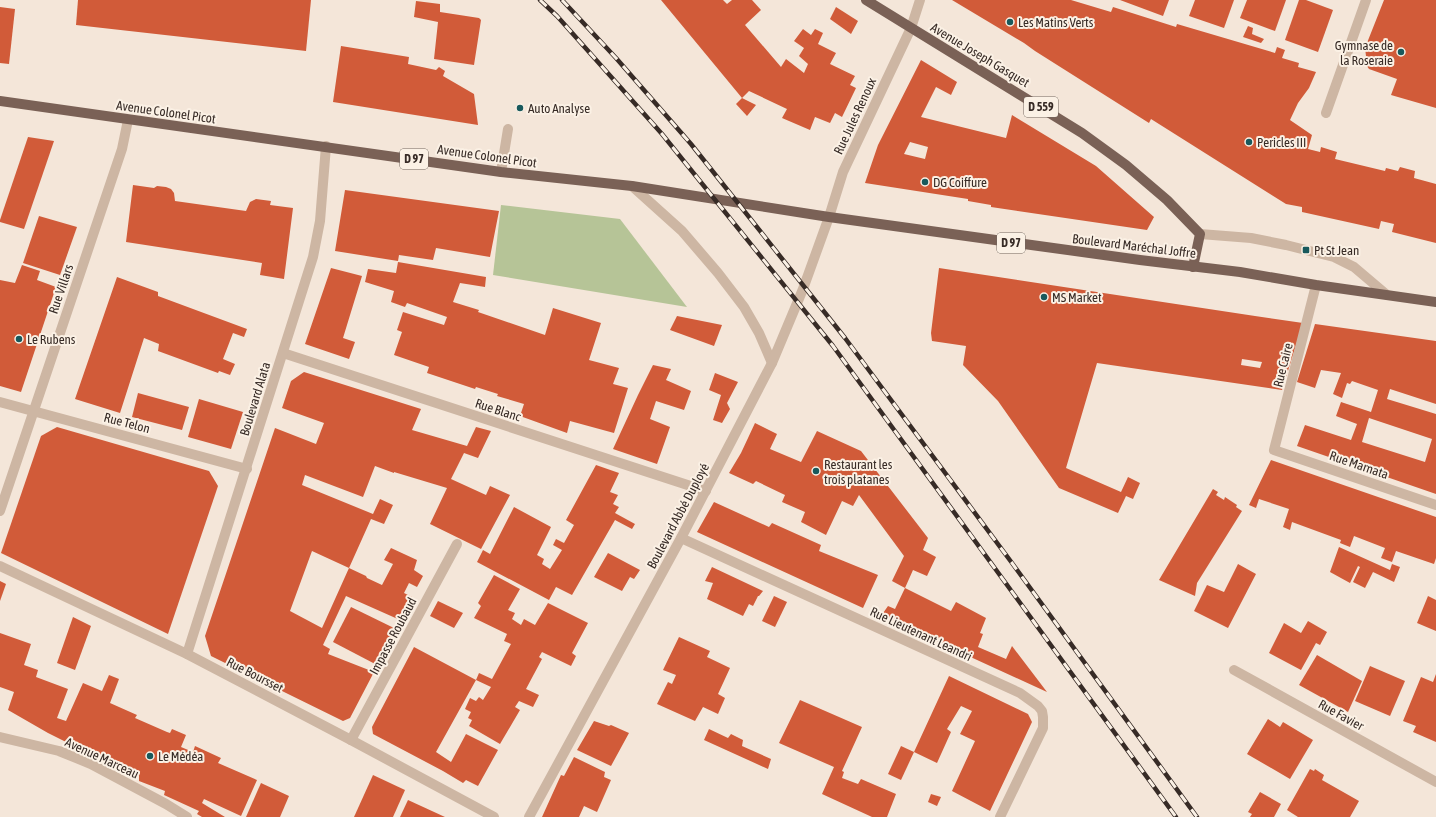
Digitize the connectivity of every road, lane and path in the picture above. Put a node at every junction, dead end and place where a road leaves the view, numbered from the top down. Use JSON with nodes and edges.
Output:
{"nodes":[{"id":1,"x":866,"y":0,"type":"edge"},
{"id":2,"x":920,"y":0,"type":"edge"},
{"id":3,"x":1366,"y":0,"type":"edge"},
{"id":4,"x":911,"y":28,"type":"junction"},
{"id":5,"x":0,"y":101,"type":"edge"},
{"id":6,"x":1326,"y":113,"type":"dead end"},
{"id":7,"x":128,"y":120,"type":"junction"},
{"id":8,"x":508,"y":129,"type":"dead end"},
{"id":9,"x":326,"y":146,"type":"junction"},
{"id":10,"x":501,"y":172,"type":"junction"},
{"id":11,"x":632,"y":186,"type":"junction"},
{"id":12,"x":829,"y":217,"type":"junction"},
{"id":13,"x":1200,"y":234,"type":"junction"},
{"id":14,"x":1193,"y":267,"type":"junction"},
{"id":15,"x":1316,"y":285,"type":"junction"},
{"id":16,"x":1387,"y":295,"type":"junction"},
{"id":17,"x":1436,"y":302,"type":"edge"},
{"id":18,"x":283,"y":353,"type":"junction"},
{"id":19,"x":772,"y":363,"type":"junction"},
{"id":20,"x":0,"y":402,"type":"edge"},
{"id":21,"x":34,"y":411,"type":"junction"},
{"id":22,"x":1274,"y":450,"type":"joint"},
{"id":23,"x":247,"y":469,"type":"junction"},
{"id":24,"x":706,"y":491,"type":"junction"},
{"id":25,"x":1436,"y":505,"type":"edge"},
{"id":26,"x":0,"y":511,"type":"edge"},
{"id":27,"x":681,"y":538,"type":"junction"},
{"id":28,"x":457,"y":544,"type":"dead end"},
{"id":29,"x":0,"y":566,"type":"edge"},
{"id":30,"x":187,"y":654,"type":"junction"},
{"id":31,"x":1234,"y":670,"type":"dead end"},
{"id":32,"x":0,"y":737,"type":"edge"},
{"id":33,"x":351,"y":740,"type":"junction"},
{"id":34,"x":1436,"y":782,"type":"edge"},
{"id":35,"x":186,"y":817,"type":"edge"},
{"id":36,"x":494,"y":817,"type":"edge"},
{"id":37,"x":530,"y":817,"type":"edge"},
{"id":38,"x":1000,"y":817,"type":"edge"}],
"edges":[{"from":1,"to":4,"type":"main road","name":"Avenue Joseph Gasquet","number":"D 559"},
{"from":2,"to":4,"type":"street","name":"Rue Jules Renoux"},
{"from":3,"to":6,"type":"street"},
{"from":4,"to":12,"type":"street","name":"Rue Jules Renoux"},
{"from":4,"to":13,"type":"main road","name":"Avenue Joseph Gasquet","number":"D 559"},
{"from":5,"to":7,"type":"main road","name":"Avenue Colonel Picot","number":"D 97"},
{"from":7,"to":9,"type":"main road","name":"Avenue Colonel Picot","number":"D 97"},
{"from":7,"to":21,"type":"street","name":"Rue Villars"},
{"from":8,"to":10,"type":"street"},
{"from":9,"to":10,"type":"main road","name":"Avenue Colonel Picot","number":"D 97"},
{"from":9,"to":18,"type":"street","name":"Boulevard Alata"},
{"from":10,"to":11,"type":"main road","name":"Avenue Colonel Picot","number":"D 97"},
{"from":11,"to":12,"type":"main road","name":"Avenue Colonel Picot","number":"D 97"},
{"from":11,"to":19,"type":"street"},
{"from":12,"to":14,"type":"main road","name":"Boulevard Maréchal Joffre","number":"D 97"},
{"from":12,"to":19,"type":"street","name":"Boulevard Abbé Duployé"},
{"from":13,"to":14,"type":"main road"},
{"from":13,"to":16,"type":"street"},
{"from":14,"to":15,"type":"main road","name":"Boulevard Maréchal Joffre","number":"D 97"},
{"from":15,"to":16,"type":"main road","name":"Boulevard Maréchal Joffre","number":"D 97"},
{"from":15,"to":22,"type":"street","name":"Rue Caire"},
{"from":16,"to":17,"type":"main road","name":"Boulevard Maréchal Joffre","number":"D 97"},
{"from":18,"to":23,"type":"street","name":"Boulevard Alata"},
{"from":18,"to":24,"type":"street","name":"Rue Blanc"},
{"from":19,"to":24,"type":"street","name":"Boulevard Abbé Duployé"},
{"from":20,"to":21,"type":"street","name":"Rue Telon"},
{"from":21,"to":23,"type":"street","name":"Rue Telon"},
{"from":21,"to":26,"type":"street","name":"Rue Villars"},
{"from":22,"to":25,"type":"street","name":"Rue Marnata"},
{"from":23,"to":30,"type":"street","name":"Boulevard Alata"},
{"from":24,"to":27,"type":"street","name":"Boulevard Abbé Duployé"},
{"from":27,"to":37,"type":"street","name":"Boulevard Abbé Duployé"},
{"from":27,"to":38,"type":"street","name":"Rue Lieutenant Leandri"},
{"from":28,"to":33,"type":"street","name":"Impasse Roubaud"},
{"from":29,"to":30,"type":"street","name":"Rue Boursset"},
{"from":30,"to":33,"type":"street","name":"Rue Boursset"},
{"from":31,"to":34,"type":"street","name":"Rue Favier"},
{"from":32,"to":35,"type":"street","name":"Avenue Marceau"},
{"from":33,"to":36,"type":"street","name":"Rue Boursset"}]}
